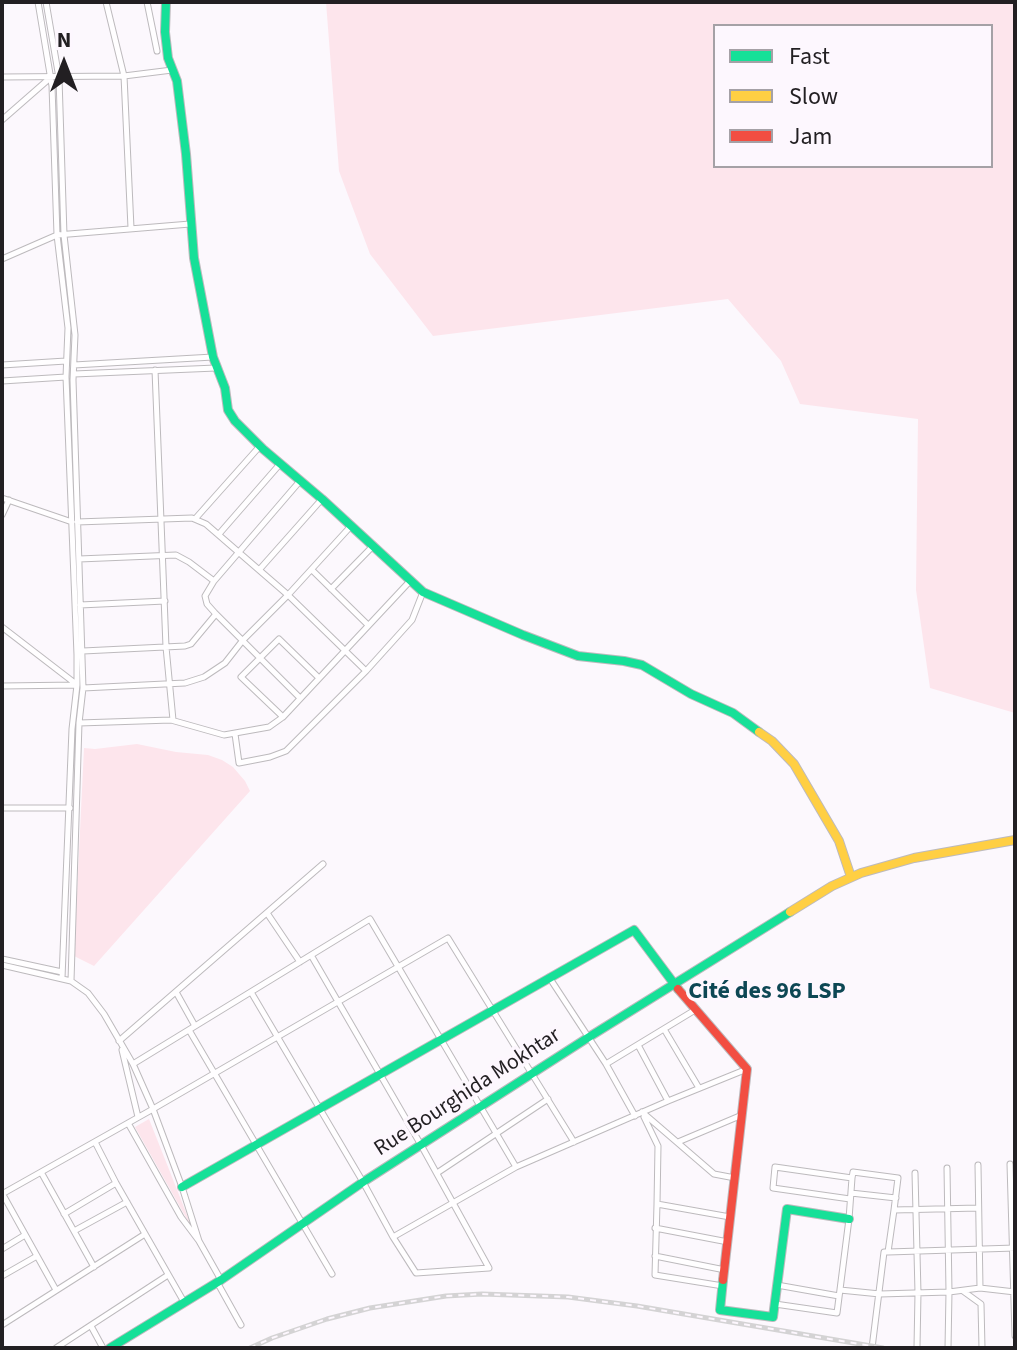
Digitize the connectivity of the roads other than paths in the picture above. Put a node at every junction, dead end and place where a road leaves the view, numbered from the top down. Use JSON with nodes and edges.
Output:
{"nodes":[{"id":1,"x":38,"y":2,"type":"edge"},
{"id":2,"x":46,"y":2,"type":"edge"},
{"id":3,"x":106,"y":2,"type":"edge"},
{"id":4,"x":147,"y":2,"type":"edge"},
{"id":5,"x":166,"y":2,"type":"edge"},
{"id":6,"x":157,"y":51,"type":"dead end"},
{"id":7,"x":172,"y":70,"type":"junction"},
{"id":8,"x":124,"y":76,"type":"junction"},
{"id":9,"x":2,"y":77,"type":"edge"},
{"id":10,"x":51,"y":78,"type":"junction"},
{"id":11,"x":59,"y":78,"type":"junction"},
{"id":12,"x":2,"y":120,"type":"edge"},
{"id":13,"x":190,"y":224,"type":"junction"},
{"id":14,"x":131,"y":228,"type":"junction"},
{"id":15,"x":60,"y":235,"type":"junction"},
{"id":16,"x":2,"y":259,"type":"edge"},
{"id":17,"x":213,"y":357,"type":"junction"},
{"id":18,"x":66,"y":361,"type":"junction"},
{"id":19,"x":2,"y":365,"type":"edge"},
{"id":20,"x":74,"y":365,"type":"junction"},
{"id":21,"x":216,"y":368,"type":"junction"},
{"id":22,"x":155,"y":370,"type":"junction"},
{"id":23,"x":74,"y":374,"type":"junction"},
{"id":24,"x":66,"y":377,"type":"junction"},
{"id":25,"x":2,"y":381,"type":"edge"},
{"id":26,"x":260,"y":446,"type":"junction"},
{"id":27,"x":280,"y":464,"type":"junction"},
{"id":28,"x":300,"y":481,"type":"junction"},
{"id":29,"x":5,"y":499,"type":"edge"},
{"id":30,"x":322,"y":499,"type":"junction"},
{"id":31,"x":2,"y":515,"type":"edge"},
{"id":32,"x":161,"y":519,"type":"junction"},
{"id":33,"x":195,"y":519,"type":"junction"},
{"id":34,"x":74,"y":522,"type":"junction"},
{"id":35,"x":351,"y":526,"type":"junction"},
{"id":36,"x":219,"y":534,"type":"junction"},
{"id":37,"x":373,"y":546,"type":"junction"},
{"id":38,"x":240,"y":552,"type":"junction"},
{"id":39,"x":163,"y":555,"type":"junction"},
{"id":40,"x":79,"y":559,"type":"junction"},
{"id":41,"x":259,"y":570,"type":"junction"},
{"id":42,"x":312,"y":570,"type":"junction"},
{"id":43,"x":411,"y":580,"type":"junction"},
{"id":44,"x":214,"y":581,"type":"junction"},
{"id":45,"x":331,"y":589,"type":"junction"},
{"id":46,"x":423,"y":592,"type":"junction"},
{"id":47,"x":288,"y":595,"type":"junction"},
{"id":48,"x":165,"y":601,"type":"junction"},
{"id":49,"x":78,"y":605,"type":"junction"},
{"id":50,"x":216,"y":614,"type":"junction"},
{"id":51,"x":368,"y":625,"type":"junction"},
{"id":52,"x":2,"y":627,"type":"edge"},
{"id":53,"x":243,"y":640,"type":"junction"},
{"id":54,"x":166,"y":647,"type":"junction"},
{"id":55,"x":83,"y":651,"type":"junction"},
{"id":56,"x":344,"y":651,"type":"junction"},
{"id":57,"x":260,"y":658,"type":"junction"},
{"id":58,"x":366,"y":671,"type":"junction"},
{"id":59,"x":319,"y":678,"type":"junction"},
{"id":60,"x":170,"y":684,"type":"junction"},
{"id":61,"x":2,"y":686,"type":"edge"},
{"id":62,"x":80,"y":686,"type":"junction"},
{"id":63,"x":300,"y":698,"type":"junction"},
{"id":64,"x":283,"y":717,"type":"junction"},
{"id":65,"x":173,"y":720,"type":"junction"},
{"id":66,"x":79,"y":723,"type":"junction"},
{"id":67,"x":235,"y":734,"type":"junction"},
{"id":68,"x":2,"y":808,"type":"edge"},
{"id":69,"x":70,"y":808,"type":"junction"},
{"id":70,"x":1015,"y":840,"type":"edge"},
{"id":71,"x":323,"y":864,"type":"dead end"},
{"id":72,"x":851,"y":877,"type":"junction"},
{"id":73,"x":266,"y":913,"type":"junction"},
{"id":74,"x":311,"y":955,"type":"junction"},
{"id":75,"x":2,"y":962,"type":"edge"},
{"id":76,"x":300,"y":962,"type":"junction"},
{"id":77,"x":398,"y":967,"type":"junction"},
{"id":78,"x":62,"y":975,"type":"junction"},
{"id":79,"x":549,"y":977,"type":"junction"},
{"id":80,"x":71,"y":981,"type":"junction"},
{"id":81,"x":674,"y":984,"type":"junction"},
{"id":82,"x":176,"y":992,"type":"junction"},
{"id":83,"x":251,"y":992,"type":"junction"},
{"id":84,"x":338,"y":1002,"type":"junction"},
{"id":85,"x":696,"y":1009,"type":"junction"},
{"id":86,"x":492,"y":1010,"type":"junction"},
{"id":87,"x":192,"y":1028,"type":"junction"},
{"id":88,"x":664,"y":1029,"type":"junction"},
{"id":89,"x":278,"y":1036,"type":"junction"},
{"id":90,"x":589,"y":1037,"type":"junction"},
{"id":91,"x":440,"y":1039,"type":"junction"},
{"id":92,"x":119,"y":1041,"type":"junction"},
{"id":93,"x":638,"y":1045,"type":"junction"},
{"id":94,"x":133,"y":1064,"type":"junction"},
{"id":95,"x":606,"y":1064,"type":"junction"},
{"id":96,"x":747,"y":1069,"type":"junction"},
{"id":97,"x":214,"y":1073,"type":"junction"},
{"id":98,"x":380,"y":1073,"type":"junction"},
{"id":99,"x":533,"y":1074,"type":"junction"},
{"id":100,"x":699,"y":1088,"type":"junction"},
{"id":101,"x":548,"y":1099,"type":"junction"},
{"id":102,"x":668,"y":1101,"type":"junction"},
{"id":103,"x":319,"y":1107,"type":"junction"},
{"id":104,"x":482,"y":1107,"type":"junction"},
{"id":105,"x":153,"y":1109,"type":"junction"},
{"id":106,"x":642,"y":1112,"type":"junction"},
{"id":107,"x":742,"y":1115,"type":"junction"},
{"id":108,"x":635,"y":1116,"type":"junction"},
{"id":109,"x":138,"y":1117,"type":"junction"},
{"id":110,"x":128,"y":1123,"type":"junction"},
{"id":111,"x":496,"y":1133,"type":"junction"},
{"id":112,"x":95,"y":1142,"type":"junction"},
{"id":113,"x":574,"y":1142,"type":"junction"},
{"id":114,"x":678,"y":1142,"type":"junction"},
{"id":115,"x":256,"y":1143,"type":"junction"},
{"id":116,"x":421,"y":1145,"type":"junction"},
{"id":117,"x":1010,"y":1164,"type":"dead end"},
{"id":118,"x":978,"y":1165,"type":"dead end"},
{"id":119,"x":516,"y":1167,"type":"junction"},
{"id":120,"x":947,"y":1168,"type":"dead end"},
{"id":121,"x":41,"y":1172,"type":"junction"},
{"id":122,"x":437,"y":1173,"type":"junction"},
{"id":123,"x":915,"y":1173,"type":"dead end"},
{"id":124,"x":735,"y":1178,"type":"junction"},
{"id":125,"x":852,"y":1178,"type":"junction"},
{"id":126,"x":363,"y":1182,"type":"junction"},
{"id":127,"x":116,"y":1183,"type":"junction"},
{"id":128,"x":182,"y":1187,"type":"junction"},
{"id":129,"x":2,"y":1194,"type":"edge"},
{"id":130,"x":851,"y":1196,"type":"junction"},
{"id":131,"x":896,"y":1198,"type":"junction"},
{"id":132,"x":127,"y":1202,"type":"junction"},
{"id":133,"x":453,"y":1202,"type":"junction"},
{"id":134,"x":657,"y":1204,"type":"junction"},
{"id":135,"x":978,"y":1208,"type":"junction"},
{"id":136,"x":947,"y":1209,"type":"junction"},
{"id":137,"x":894,"y":1210,"type":"junction"},
{"id":138,"x":915,"y":1210,"type":"junction"},
{"id":139,"x":64,"y":1214,"type":"junction"},
{"id":140,"x":731,"y":1218,"type":"junction"},
{"id":141,"x":849,"y":1219,"type":"junction"},
{"id":142,"x":302,"y":1223,"type":"junction"},
{"id":143,"x":655,"y":1228,"type":"junction"},
{"id":144,"x":74,"y":1231,"type":"junction"},
{"id":145,"x":145,"y":1234,"type":"junction"},
{"id":146,"x":25,"y":1235,"type":"junction"},
{"id":147,"x":393,"y":1237,"type":"junction"},
{"id":148,"x":199,"y":1241,"type":"junction"},
{"id":149,"x":728,"y":1242,"type":"junction"},
{"id":150,"x":1014,"y":1248,"type":"edge"},
{"id":151,"x":2,"y":1249,"type":"edge"},
{"id":152,"x":980,"y":1249,"type":"junction"},
{"id":153,"x":948,"y":1250,"type":"junction"},
{"id":154,"x":916,"y":1251,"type":"junction"},
{"id":155,"x":888,"y":1252,"type":"junction"},
{"id":156,"x":37,"y":1256,"type":"junction"},
{"id":157,"x":655,"y":1256,"type":"junction"},
{"id":158,"x":94,"y":1267,"type":"junction"},
{"id":159,"x":725,"y":1270,"type":"junction"},
{"id":160,"x":332,"y":1274,"type":"dead end"},
{"id":161,"x":168,"y":1275,"type":"junction"},
{"id":162,"x":2,"y":1276,"type":"edge"},
{"id":163,"x":219,"y":1281,"type":"junction"},
{"id":164,"x":777,"y":1285,"type":"junction"},
{"id":165,"x":723,"y":1286,"type":"junction"},
{"id":166,"x":980,"y":1288,"type":"junction"},
{"id":167,"x":57,"y":1290,"type":"junction"},
{"id":168,"x":963,"y":1291,"type":"junction"},
{"id":169,"x":949,"y":1292,"type":"junction"},
{"id":170,"x":1014,"y":1292,"type":"edge"},
{"id":171,"x":840,"y":1293,"type":"junction"},
{"id":172,"x":918,"y":1293,"type":"junction"},
{"id":173,"x":880,"y":1294,"type":"junction"},
{"id":174,"x":184,"y":1302,"type":"junction"},
{"id":175,"x":775,"y":1304,"type":"junction"},
{"id":176,"x":2,"y":1324,"type":"edge"},
{"id":177,"x":241,"y":1325,"type":"dead end"},
{"id":178,"x":91,"y":1326,"type":"junction"},
{"id":179,"x":1015,"y":1336,"type":"edge"},
{"id":180,"x":917,"y":1347,"type":"edge"},
{"id":181,"x":56,"y":1348,"type":"edge"},
{"id":182,"x":103,"y":1348,"type":"edge"},
{"id":183,"x":110,"y":1348,"type":"edge"},
{"id":184,"x":872,"y":1348,"type":"edge"},
{"id":185,"x":948,"y":1348,"type":"edge"},
{"id":186,"x":982,"y":1348,"type":"edge"}],
"edges":[{"from":1,"to":10,"type":"street"},
{"from":2,"to":11,"type":"street"},
{"from":3,"to":8,"type":"street"},
{"from":4,"to":6,"type":"street"},
{"from":5,"to":7,"type":"street"},
{"from":7,"to":8,"type":"street"},
{"from":7,"to":13,"type":"street"},
{"from":8,"to":11,"type":"street"},
{"from":8,"to":14,"type":"street"},
{"from":9,"to":10,"type":"street"},
{"from":10,"to":11,"type":"street"},
{"from":10,"to":12,"type":"street"},
{"from":10,"to":15,"type":"street"},
{"from":11,"to":15,"type":"street"},
{"from":13,"to":14,"type":"street"},
{"from":13,"to":17,"type":"street"},
{"from":14,"to":15,"type":"street"},
{"from":15,"to":16,"type":"street"},
{"from":15,"to":18,"type":"street"},
{"from":15,"to":20,"type":"street"},
{"from":17,"to":20,"type":"street"},
{"from":17,"to":21,"type":"street"},
{"from":18,"to":19,"type":"street"},
{"from":18,"to":24,"type":"street"},
{"from":20,"to":23,"type":"street"},
{"from":21,"to":22,"type":"street"},
{"from":21,"to":26,"type":"street"},
{"from":22,"to":23,"type":"street"},
{"from":22,"to":32,"type":"street"},
{"from":23,"to":34,"type":"street"},
{"from":24,"to":25,"type":"street"},
{"from":24,"to":34,"type":"street"},
{"from":26,"to":27,"type":"street"},
{"from":26,"to":33,"type":"street"},
{"from":27,"to":28,"type":"street"},
{"from":27,"to":36,"type":"street"},
{"from":28,"to":30,"type":"street"},
{"from":28,"to":38,"type":"street"},
{"from":29,"to":31,"type":"street"},
{"from":29,"to":34,"type":"street"},
{"from":30,"to":35,"type":"street"},
{"from":30,"to":41,"type":"street"},
{"from":32,"to":33,"type":"street"},
{"from":32,"to":34,"type":"street"},
{"from":32,"to":39,"type":"street"},
{"from":33,"to":36,"type":"street"},
{"from":34,"to":40,"type":"street"},
{"from":34,"to":49,"type":"street"},
{"from":35,"to":37,"type":"street"},
{"from":35,"to":42,"type":"street"},
{"from":36,"to":38,"type":"street"},
{"from":37,"to":43,"type":"street"},
{"from":37,"to":45,"type":"street"},
{"from":38,"to":41,"type":"street"},
{"from":38,"to":44,"type":"street"},
{"from":39,"to":40,"type":"street"},
{"from":39,"to":44,"type":"street"},
{"from":39,"to":48,"type":"street"},
{"from":40,"to":49,"type":"street"},
{"from":41,"to":47,"type":"street"},
{"from":42,"to":45,"type":"street"},
{"from":42,"to":47,"type":"street"},
{"from":43,"to":46,"type":"street"},
{"from":43,"to":51,"type":"street"},
{"from":44,"to":50,"type":"street"},
{"from":45,"to":51,"type":"street"},
{"from":46,"to":58,"type":"street"},
{"from":46,"to":72,"type":"street"},
{"from":47,"to":53,"type":"street"},
{"from":47,"to":56,"type":"street"},
{"from":48,"to":49,"type":"street"},
{"from":48,"to":54,"type":"street"},
{"from":49,"to":55,"type":"street"},
{"from":49,"to":62,"type":"street"},
{"from":50,"to":53,"type":"street"},
{"from":50,"to":54,"type":"street"},
{"from":51,"to":56,"type":"street"},
{"from":52,"to":62,"type":"street"},
{"from":53,"to":57,"type":"street"},
{"from":53,"to":60,"type":"street"},
{"from":54,"to":55,"type":"street"},
{"from":54,"to":60,"type":"street"},
{"from":55,"to":62,"type":"street"},
{"from":56,"to":58,"type":"street"},
{"from":56,"to":59,"type":"street"},
{"from":57,"to":59,"type":"street"},
{"from":57,"to":63,"type":"street"},
{"from":57,"to":64,"type":"street"},
{"from":58,"to":67,"type":"street"},
{"from":59,"to":63,"type":"street"},
{"from":60,"to":62,"type":"street"},
{"from":60,"to":65,"type":"street"},
{"from":61,"to":62,"type":"street"},
{"from":62,"to":66,"type":"street"},
{"from":62,"to":69,"type":"street"},
{"from":63,"to":64,"type":"street"},
{"from":64,"to":67,"type":"street"},
{"from":65,"to":66,"type":"street"},
{"from":65,"to":67,"type":"street"},
{"from":66,"to":80,"type":"street"},
{"from":68,"to":69,"type":"street"},
{"from":69,"to":78,"type":"street"},
{"from":70,"to":72,"type":"street","name":"Rue Bourghida Mokhtar"},
{"from":71,"to":73,"type":"street"},
{"from":72,"to":81,"type":"street","name":"Rue Bourghida Mokhtar"},
{"from":73,"to":76,"type":"street"},
{"from":73,"to":82,"type":"street"},
{"from":74,"to":76,"type":"street"},
{"from":74,"to":77,"type":"street"},
{"from":74,"to":84,"type":"street"},
{"from":75,"to":78,"type":"street"},
{"from":76,"to":83,"type":"street"},
{"from":77,"to":84,"type":"street"},
{"from":77,"to":86,"type":"street"},
{"from":77,"to":91,"type":"street"},
{"from":78,"to":80,"type":"street"},
{"from":79,"to":81,"type":"street"},
{"from":79,"to":86,"type":"street"},
{"from":79,"to":90,"type":"street"},
{"from":80,"to":92,"type":"street"},
{"from":81,"to":85,"type":"street"},
{"from":81,"to":90,"type":"street","name":"Rue Bourghida Mokhtar"},
{"from":82,"to":87,"type":"street"},
{"from":82,"to":92,"type":"street"},
{"from":83,"to":87,"type":"street"},
{"from":83,"to":89,"type":"street"},
{"from":84,"to":89,"type":"street"},
{"from":84,"to":98,"type":"street"},
{"from":85,"to":88,"type":"street"},
{"from":85,"to":96,"type":"street"},
{"from":86,"to":91,"type":"street"},
{"from":86,"to":99,"type":"street"},
{"from":87,"to":94,"type":"street"},
{"from":87,"to":97,"type":"street"},
{"from":88,"to":93,"type":"street"},
{"from":88,"to":100,"type":"street"},
{"from":89,"to":97,"type":"street"},
{"from":89,"to":103,"type":"street"},
{"from":90,"to":95,"type":"street"},
{"from":90,"to":99,"type":"street","name":"Rue Bourghida Mokhtar"},
{"from":91,"to":98,"type":"street"},
{"from":91,"to":104,"type":"street"},
{"from":92,"to":94,"type":"street"},
{"from":92,"to":109,"type":"street"},
{"from":93,"to":95,"type":"street"},
{"from":93,"to":102,"type":"street"},
{"from":94,"to":105,"type":"street"},
{"from":95,"to":108,"type":"street"},
{"from":96,"to":100,"type":"street"},
{"from":96,"to":107,"type":"street"},
{"from":97,"to":105,"type":"street"},
{"from":97,"to":115,"type":"street"},
{"from":98,"to":103,"type":"street"},
{"from":98,"to":116,"type":"street"},
{"from":99,"to":101,"type":"street"},
{"from":99,"to":104,"type":"street","name":"Rue Bourghida Mokhtar"},
{"from":100,"to":102,"type":"street"},
{"from":101,"to":111,"type":"street"},
{"from":101,"to":113,"type":"street"},
{"from":102,"to":106,"type":"street"},
{"from":103,"to":115,"type":"street"},
{"from":103,"to":126,"type":"street"},
{"from":104,"to":111,"type":"street"},
{"from":104,"to":116,"type":"street","name":"Rue Bourghida Mokhtar"},
{"from":105,"to":109,"type":"street"},
{"from":105,"to":128,"type":"street"},
{"from":106,"to":108,"type":"street"},
{"from":106,"to":114,"type":"street"},
{"from":106,"to":134,"type":"street"},
{"from":107,"to":114,"type":"street"},
{"from":107,"to":124,"type":"street"},
{"from":108,"to":113,"type":"street"},
{"from":109,"to":110,"type":"street"},
{"from":110,"to":112,"type":"street"},
{"from":110,"to":148,"type":"street"},
{"from":111,"to":119,"type":"street"},
{"from":111,"to":122,"type":"street"},
{"from":112,"to":121,"type":"street"},
{"from":112,"to":127,"type":"street"},
{"from":113,"to":119,"type":"street"},
{"from":114,"to":124,"type":"street"},
{"from":115,"to":128,"type":"street"},
{"from":115,"to":142,"type":"street"},
{"from":116,"to":122,"type":"street"},
{"from":116,"to":126,"type":"street","name":"Rue Bourghida Mokhtar"},
{"from":117,"to":150,"type":"street"},
{"from":118,"to":135,"type":"street"},
{"from":119,"to":133,"type":"street"},
{"from":120,"to":136,"type":"street"},
{"from":121,"to":129,"type":"street"},
{"from":121,"to":139,"type":"street"},
{"from":122,"to":133,"type":"street"},
{"from":123,"to":138,"type":"street"},
{"from":124,"to":140,"type":"street"},
{"from":125,"to":130,"type":"street"},
{"from":125,"to":130,"type":"street"},
{"from":125,"to":131,"type":"street"},
{"from":126,"to":142,"type":"street","name":"Rue Bourghida Mokhtar"},
{"from":126,"to":147,"type":"street"},
{"from":127,"to":132,"type":"street"},
{"from":127,"to":139,"type":"street"},
{"from":128,"to":148,"type":"street"},
{"from":129,"to":146,"type":"street"},
{"from":130,"to":131,"type":"street"},
{"from":130,"to":141,"type":"street"},
{"from":131,"to":137,"type":"street"},
{"from":132,"to":144,"type":"street"},
{"from":132,"to":145,"type":"street"},
{"from":133,"to":147,"type":"street"},
{"from":133,"to":147,"type":"street"},
{"from":134,"to":140,"type":"street"},
{"from":134,"to":143,"type":"street"},
{"from":135,"to":136,"type":"street"},
{"from":135,"to":152,"type":"street"},
{"from":136,"to":138,"type":"street"},
{"from":136,"to":153,"type":"street"},
{"from":137,"to":138,"type":"street"},
{"from":137,"to":155,"type":"street"},
{"from":138,"to":154,"type":"street"},
{"from":139,"to":144,"type":"street"},
{"from":140,"to":149,"type":"street"},
{"from":141,"to":164,"type":"street"},
{"from":141,"to":171,"type":"street"},
{"from":142,"to":160,"type":"street"},
{"from":142,"to":163,"type":"street","name":"Rue Bourghida Mokhtar"},
{"from":143,"to":149,"type":"street"},
{"from":143,"to":157,"type":"street"},
{"from":144,"to":158,"type":"street"},
{"from":145,"to":158,"type":"street"},
{"from":145,"to":161,"type":"street"},
{"from":146,"to":151,"type":"street"},
{"from":146,"to":156,"type":"street"},
{"from":148,"to":163,"type":"street"},
{"from":149,"to":159,"type":"street"},
{"from":150,"to":152,"type":"street"},
{"from":150,"to":170,"type":"street"},
{"from":152,"to":153,"type":"street"},
{"from":152,"to":166,"type":"street"},
{"from":153,"to":154,"type":"street"},
{"from":153,"to":169,"type":"street"},
{"from":154,"to":155,"type":"street"},
{"from":154,"to":172,"type":"street"},
{"from":155,"to":173,"type":"street"},
{"from":156,"to":162,"type":"street"},
{"from":156,"to":167,"type":"street"},
{"from":157,"to":159,"type":"street"},
{"from":157,"to":165,"type":"street"},
{"from":158,"to":167,"type":"street"},
{"from":159,"to":165,"type":"street"},
{"from":161,"to":174,"type":"street"},
{"from":161,"to":178,"type":"street"},
{"from":163,"to":174,"type":"street","name":"Rue Bourghida Mokhtar"},
{"from":163,"to":177,"type":"street"},
{"from":164,"to":171,"type":"street"},
{"from":164,"to":175,"type":"street"},
{"from":165,"to":175,"type":"street"},
{"from":166,"to":168,"type":"street"},
{"from":166,"to":170,"type":"street"},
{"from":167,"to":176,"type":"street"},
{"from":168,"to":169,"type":"street"},
{"from":168,"to":186,"type":"street"},
{"from":169,"to":172,"type":"street"},
{"from":169,"to":185,"type":"street"},
{"from":170,"to":179,"type":"street"},
{"from":171,"to":173,"type":"street"},
{"from":171,"to":175,"type":"street"},
{"from":172,"to":173,"type":"street"},
{"from":172,"to":180,"type":"street"},
{"from":173,"to":184,"type":"street"},
{"from":174,"to":183,"type":"street","name":"Rue Bourghida Mokhtar"},
{"from":178,"to":181,"type":"street"},
{"from":178,"to":182,"type":"street"}]}
